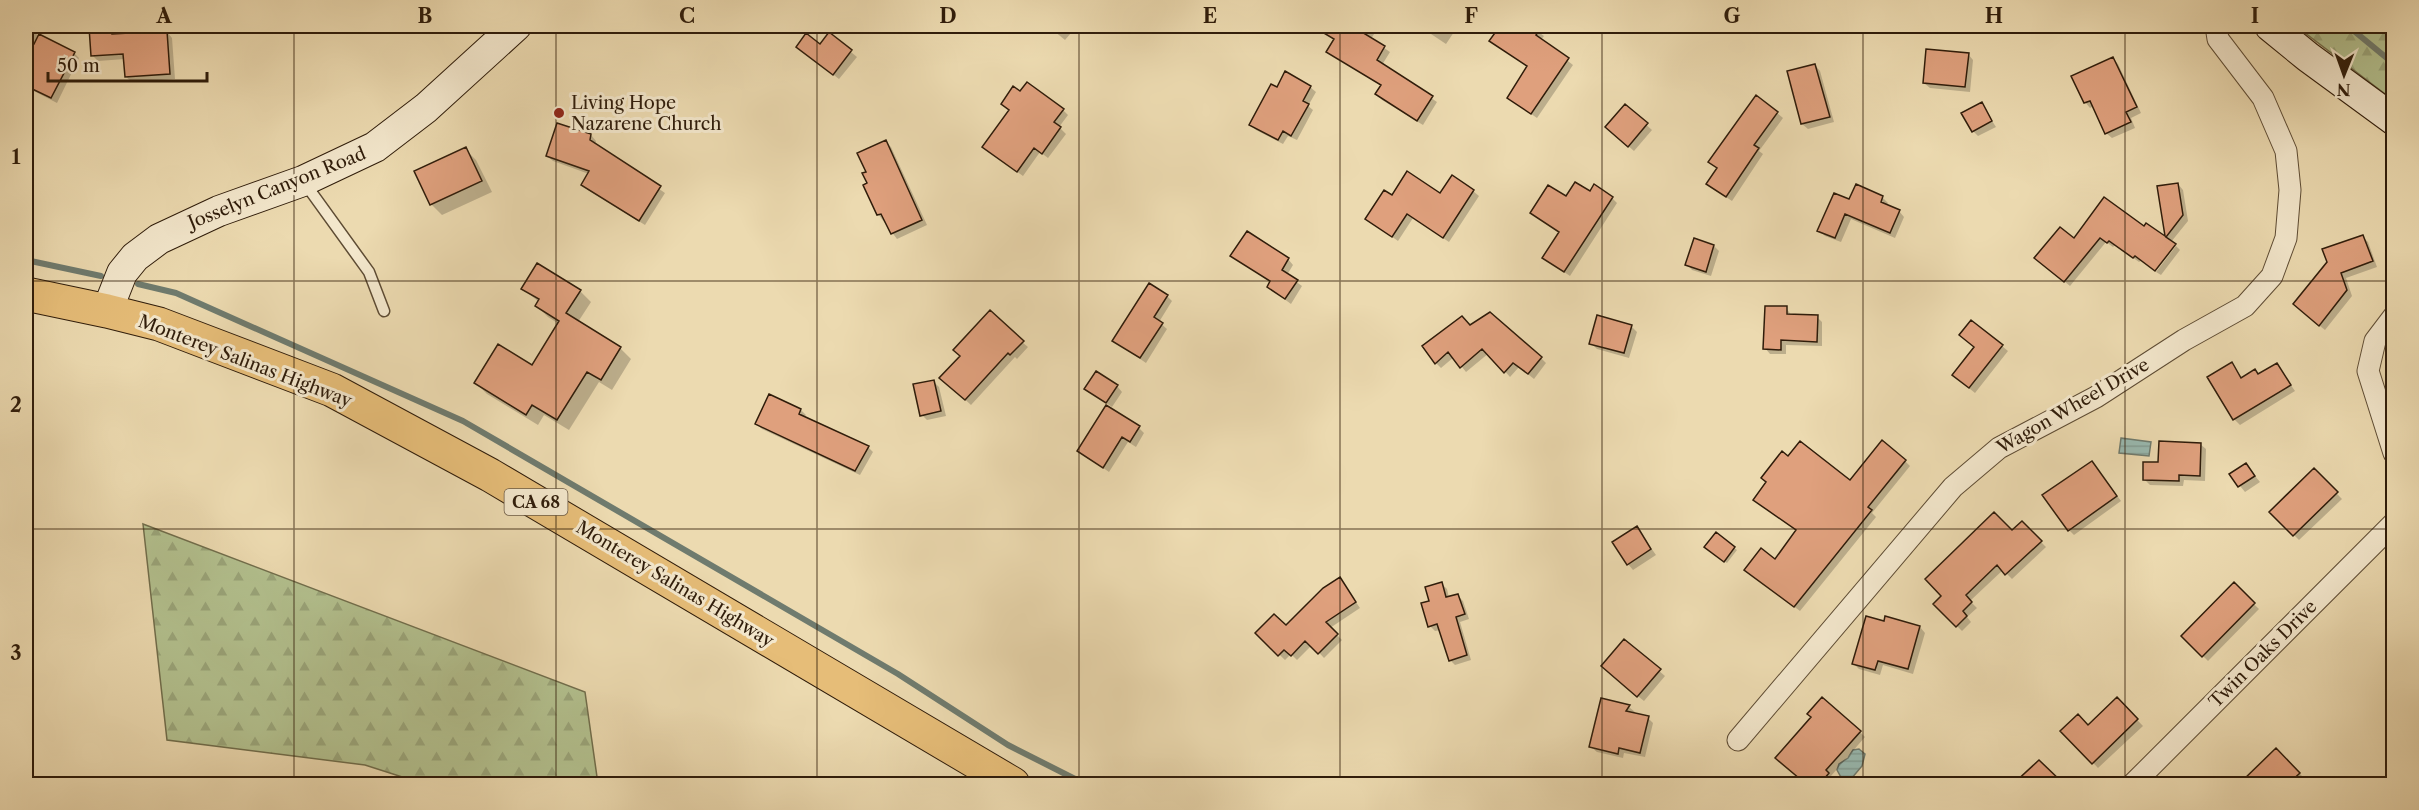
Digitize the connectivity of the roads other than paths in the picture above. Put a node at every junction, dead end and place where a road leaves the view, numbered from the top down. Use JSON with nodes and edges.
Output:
{"nodes":[{"id":1,"x":516,"y":26,"type":"edge"},
{"id":2,"x":2216,"y":26,"type":"edge"},
{"id":3,"x":2270,"y":26,"type":"edge"},
{"id":4,"x":2394,"y":120,"type":"edge"},
{"id":5,"x":303,"y":181,"type":"junction"},
{"id":6,"x":26,"y":294,"type":"edge"},
{"id":7,"x":107,"y":310,"type":"junction"},
{"id":8,"x":384,"y":311,"type":"dead end"},
{"id":9,"x":2394,"y":316,"type":"edge"},
{"id":10,"x":2394,"y":453,"type":"edge"},
{"id":11,"x":2394,"y":523,"type":"edge"},
{"id":12,"x":1738,"y":740,"type":"dead end"},
{"id":13,"x":1013,"y":784,"type":"edge"},
{"id":14,"x":2133,"y":784,"type":"edge"}],
"edges":[{"from":1,"to":5,"type":"street","name":"Josselyn Canyon Road"},
{"from":2,"to":12,"type":"street","name":"Wagon Wheel Drive"},
{"from":3,"to":4,"type":"street"},
{"from":5,"to":7,"type":"street","name":"Josselyn Canyon Road"},
{"from":5,"to":8,"type":"lane"},
{"from":6,"to":7,"type":"highway","name":"Monterey Salinas Highway","number":"CA 68"},
{"from":7,"to":13,"type":"highway","name":"Monterey Salinas Highway","number":"CA 68"},
{"from":9,"to":10,"type":"street"},
{"from":11,"to":14,"type":"street","name":"Twin Oaks Drive"}]}
